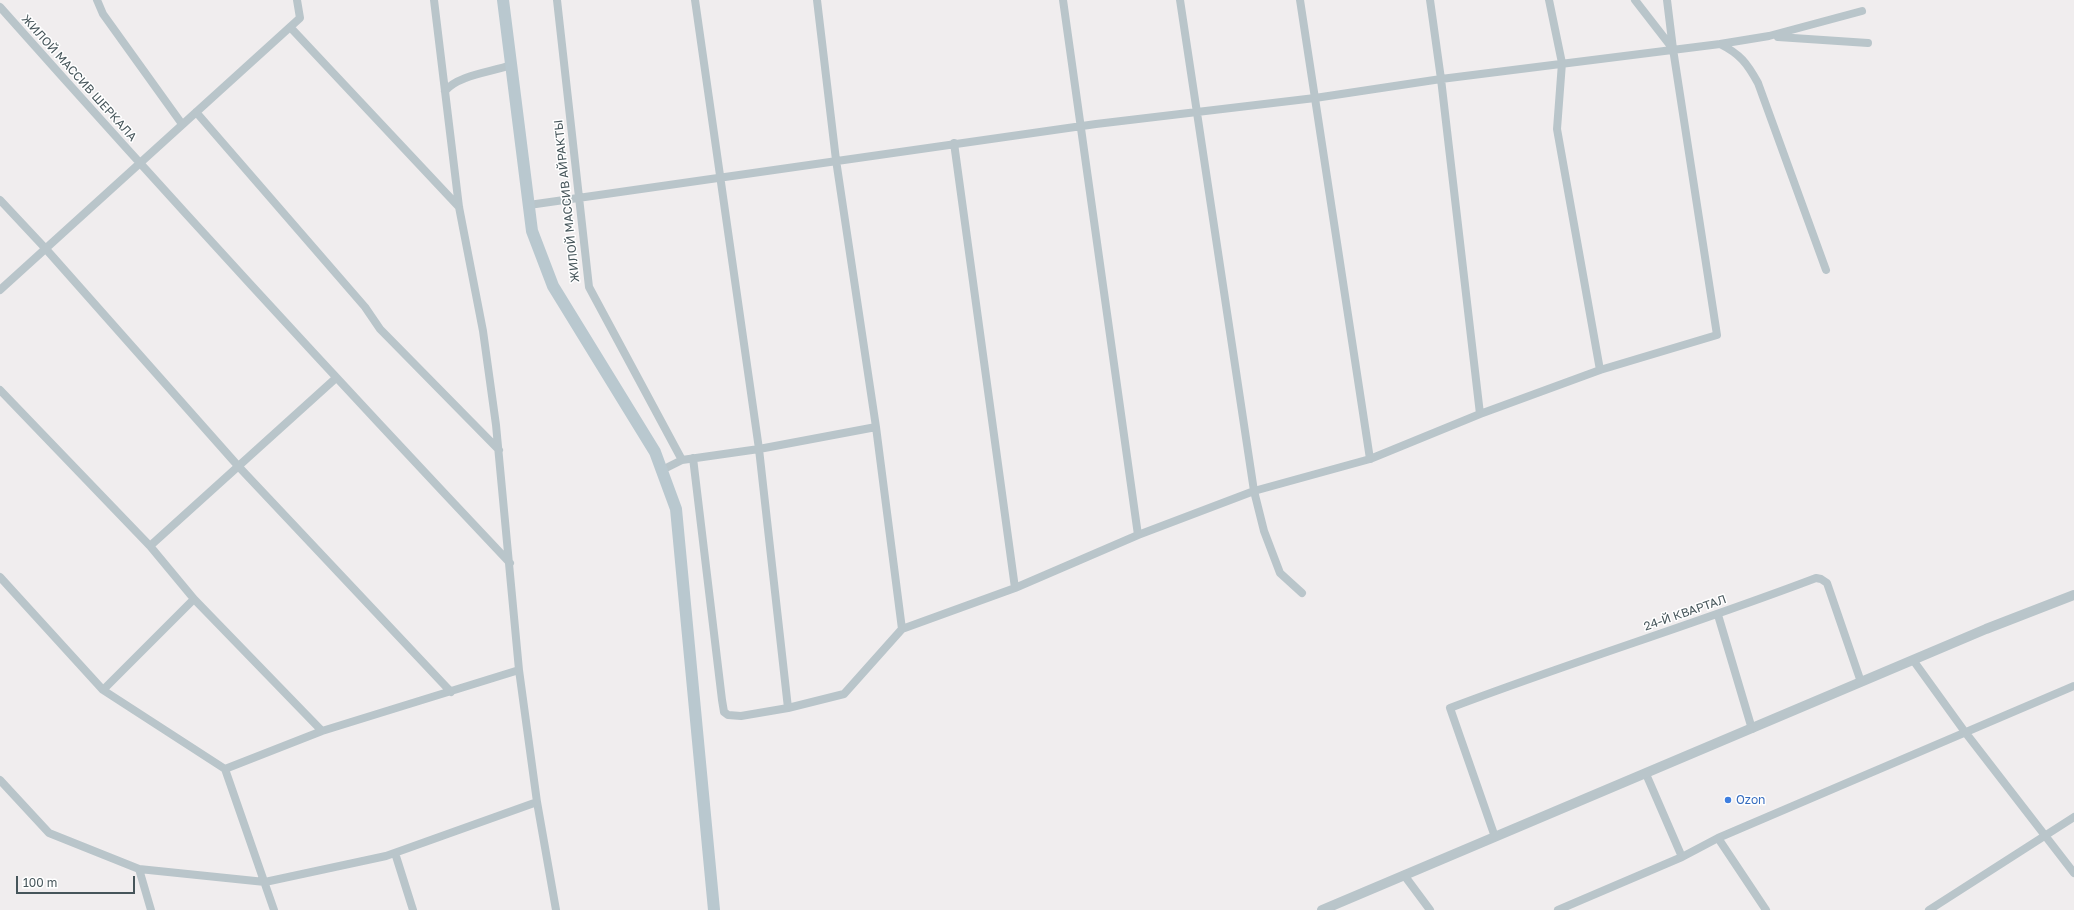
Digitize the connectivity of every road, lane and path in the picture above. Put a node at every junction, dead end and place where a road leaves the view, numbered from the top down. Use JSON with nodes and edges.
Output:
{"nodes":[{"id":1,"x":97,"y":0,"type":"edge"},
{"id":2,"x":297,"y":0,"type":"edge"},
{"id":3,"x":434,"y":0,"type":"edge"},
{"id":4,"x":503,"y":0,"type":"edge"},
{"id":5,"x":557,"y":0,"type":"edge"},
{"id":6,"x":696,"y":0,"type":"edge"},
{"id":7,"x":817,"y":0,"type":"edge"},
{"id":8,"x":1063,"y":0,"type":"edge"},
{"id":9,"x":1180,"y":0,"type":"edge"},
{"id":10,"x":1300,"y":0,"type":"edge"},
{"id":11,"x":1430,"y":0,"type":"edge"},
{"id":12,"x":1549,"y":0,"type":"edge"},
{"id":13,"x":1635,"y":0,"type":"edge"},
{"id":14,"x":1667,"y":0,"type":"edge"},
{"id":15,"x":0,"y":7,"type":"edge"},
{"id":16,"x":1862,"y":11,"type":"dead end"},
{"id":17,"x":290,"y":27,"type":"junction"},
{"id":18,"x":1769,"y":36,"type":"junction"},
{"id":19,"x":1868,"y":43,"type":"dead end"},
{"id":20,"x":1720,"y":44,"type":"junction"},
{"id":21,"x":1673,"y":49,"type":"junction"},
{"id":22,"x":1562,"y":63,"type":"junction"},
{"id":23,"x":511,"y":65,"type":"junction"},
{"id":24,"x":1441,"y":79,"type":"junction"},
{"id":25,"x":445,"y":91,"type":"junction"},
{"id":26,"x":1315,"y":98,"type":"junction"},
{"id":27,"x":1195,"y":111,"type":"junction"},
{"id":28,"x":196,"y":112,"type":"junction"},
{"id":29,"x":182,"y":124,"type":"junction"},
{"id":30,"x":1081,"y":126,"type":"junction"},
{"id":31,"x":954,"y":143,"type":"junction"},
{"id":32,"x":836,"y":160,"type":"junction"},
{"id":33,"x":139,"y":164,"type":"junction"},
{"id":34,"x":720,"y":176,"type":"junction"},
{"id":35,"x":578,"y":198,"type":"junction"},
{"id":36,"x":0,"y":200,"type":"edge"},
{"id":37,"x":529,"y":205,"type":"junction"},
{"id":38,"x":459,"y":207,"type":"junction"},
{"id":39,"x":45,"y":248,"type":"junction"},
{"id":40,"x":1826,"y":270,"type":"dead end"},
{"id":41,"x":0,"y":290,"type":"edge"},
{"id":42,"x":1600,"y":370,"type":"junction"},
{"id":43,"x":336,"y":378,"type":"junction"},
{"id":44,"x":0,"y":390,"type":"edge"},
{"id":45,"x":1480,"y":414,"type":"junction"},
{"id":46,"x":876,"y":427,"type":"junction"},
{"id":47,"x":759,"y":449,"type":"junction"},
{"id":48,"x":498,"y":450,"type":"junction"},
{"id":49,"x":693,"y":458,"type":"junction"},
{"id":50,"x":1370,"y":459,"type":"junction"},
{"id":51,"x":682,"y":460,"type":"junction"},
{"id":52,"x":239,"y":467,"type":"junction"},
{"id":53,"x":662,"y":470,"type":"junction"},
{"id":54,"x":1254,"y":491,"type":"junction"},
{"id":55,"x":1138,"y":534,"type":"junction"},
{"id":56,"x":150,"y":546,"type":"junction"},
{"id":57,"x":510,"y":563,"type":"junction"},
{"id":58,"x":1,"y":579,"type":"edge"},
{"id":59,"x":1015,"y":588,"type":"junction"},
{"id":60,"x":1302,"y":593,"type":"dead end"},
{"id":61,"x":2074,"y":595,"type":"edge"},
{"id":62,"x":194,"y":599,"type":"junction"},
{"id":63,"x":1718,"y":615,"type":"junction"},
{"id":64,"x":902,"y":629,"type":"junction"},
{"id":65,"x":1913,"y":660,"type":"junction"},
{"id":66,"x":519,"y":670,"type":"junction"},
{"id":67,"x":1860,"y":682,"type":"junction"},
{"id":68,"x":2074,"y":686,"type":"edge"},
{"id":69,"x":103,"y":690,"type":"junction"},
{"id":70,"x":451,"y":692,"type":"junction"},
{"id":71,"x":788,"y":708,"type":"junction"},
{"id":72,"x":1752,"y":729,"type":"junction"},
{"id":73,"x":322,"y":731,"type":"junction"},
{"id":74,"x":1965,"y":732,"type":"junction"},
{"id":75,"x":225,"y":769,"type":"junction"},
{"id":76,"x":1646,"y":774,"type":"junction"},
{"id":77,"x":0,"y":780,"type":"edge"},
{"id":78,"x":537,"y":802,"type":"junction"},
{"id":79,"x":2074,"y":817,"type":"edge"},
{"id":80,"x":2046,"y":835,"type":"junction"},
{"id":81,"x":1495,"y":837,"type":"junction"},
{"id":82,"x":1718,"y":838,"type":"junction"},
{"id":83,"x":395,"y":852,"type":"junction"},
{"id":84,"x":1682,"y":857,"type":"junction"},
{"id":85,"x":139,"y":869,"type":"junction"},
{"id":86,"x":2074,"y":873,"type":"edge"},
{"id":87,"x":1404,"y":875,"type":"junction"},
{"id":88,"x":265,"y":882,"type":"junction"},
{"id":89,"x":1334,"y":907,"type":"edge"},
{"id":90,"x":151,"y":910,"type":"edge"},
{"id":91,"x":274,"y":910,"type":"edge"},
{"id":92,"x":413,"y":910,"type":"edge"},
{"id":93,"x":556,"y":910,"type":"edge"},
{"id":94,"x":714,"y":910,"type":"edge"},
{"id":95,"x":1322,"y":910,"type":"edge"},
{"id":96,"x":1430,"y":910,"type":"edge"},
{"id":97,"x":1558,"y":910,"type":"edge"},
{"id":98,"x":1766,"y":910,"type":"edge"},
{"id":99,"x":1929,"y":910,"type":"edge"}],
"edges":[{"from":1,"to":29,"type":"street"},
{"from":2,"to":17,"type":"street"},
{"from":3,"to":25,"type":"street"},
{"from":4,"to":23,"type":"main road"},
{"from":5,"to":35,"type":"street","name":"ЖИЛОЙ МАССИВ АЙРАКТЫ"},
{"from":6,"to":34,"type":"street"},
{"from":7,"to":32,"type":"street"},
{"from":8,"to":30,"type":"street"},
{"from":9,"to":27,"type":"street"},
{"from":10,"to":26,"type":"street"},
{"from":11,"to":24,"type":"street"},
{"from":12,"to":22,"type":"street"},
{"from":13,"to":21,"type":"street"},
{"from":14,"to":21,"type":"street"},
{"from":15,"to":33,"type":"street","name":"ЖИЛОЙ МАССИВ ШЕРКАЛА"},
{"from":16,"to":18,"type":"street"},
{"from":17,"to":28,"type":"street"},
{"from":17,"to":38,"type":"street"},
{"from":18,"to":19,"type":"street"},
{"from":18,"to":20,"type":"street"},
{"from":20,"to":21,"type":"street"},
{"from":20,"to":40,"type":"street"},
{"from":21,"to":22,"type":"street"},
{"from":21,"to":42,"type":"street"},
{"from":22,"to":24,"type":"street"},
{"from":22,"to":42,"type":"street"},
{"from":23,"to":25,"type":"street"},
{"from":23,"to":37,"type":"main road"},
{"from":24,"to":26,"type":"street"},
{"from":24,"to":45,"type":"street"},
{"from":25,"to":38,"type":"street"},
{"from":26,"to":27,"type":"street"},
{"from":26,"to":50,"type":"street"},
{"from":27,"to":30,"type":"street"},
{"from":27,"to":54,"type":"street"},
{"from":28,"to":29,"type":"street"},
{"from":28,"to":48,"type":"street"},
{"from":29,"to":33,"type":"street"},
{"from":30,"to":31,"type":"street"},
{"from":30,"to":55,"type":"street"},
{"from":31,"to":32,"type":"street"},
{"from":31,"to":59,"type":"street"},
{"from":32,"to":34,"type":"street"},
{"from":32,"to":46,"type":"street"},
{"from":33,"to":39,"type":"street"},
{"from":33,"to":43,"type":"street","name":"ЖИЛОЙ МАССИВ ШЕРКАЛА"},
{"from":34,"to":35,"type":"street"},
{"from":34,"to":47,"type":"street"},
{"from":35,"to":37,"type":"street"},
{"from":35,"to":51,"type":"street","name":"ЖИЛОЙ МАССИВ АЙРАКТЫ"},
{"from":36,"to":39,"type":"street"},
{"from":37,"to":53,"type":"main road"},
{"from":38,"to":48,"type":"street"},
{"from":39,"to":41,"type":"street"},
{"from":39,"to":52,"type":"street"},
{"from":42,"to":45,"type":"street"},
{"from":43,"to":52,"type":"street"},
{"from":43,"to":57,"type":"street","name":"ЖИЛОЙ МАССИВ ШЕРКАЛА"},
{"from":44,"to":56,"type":"street"},
{"from":45,"to":50,"type":"street"},
{"from":46,"to":47,"type":"street"},
{"from":46,"to":64,"type":"street"},
{"from":47,"to":49,"type":"street"},
{"from":47,"to":71,"type":"street"},
{"from":48,"to":57,"type":"street"},
{"from":49,"to":51,"type":"street"},
{"from":49,"to":71,"type":"street"},
{"from":50,"to":54,"type":"street"},
{"from":51,"to":53,"type":"street"},
{"from":52,"to":56,"type":"street"},
{"from":52,"to":70,"type":"street"},
{"from":53,"to":94,"type":"main road"},
{"from":54,"to":55,"type":"street"},
{"from":54,"to":60,"type":"street"},
{"from":55,"to":59,"type":"street"},
{"from":56,"to":62,"type":"street"},
{"from":57,"to":66,"type":"street"},
{"from":58,"to":69,"type":"street"},
{"from":59,"to":64,"type":"street"},
{"from":61,"to":65,"type":"street"},
{"from":62,"to":69,"type":"street"},
{"from":62,"to":73,"type":"street"},
{"from":63,"to":67,"type":"street","name":"24-Й КВАРТАЛ"},
{"from":63,"to":72,"type":"street"},
{"from":63,"to":81,"type":"street","name":"24-Й КВАРТАЛ"},
{"from":64,"to":71,"type":"street"},
{"from":65,"to":67,"type":"street"},
{"from":65,"to":74,"type":"street"},
{"from":66,"to":70,"type":"street"},
{"from":66,"to":78,"type":"street"},
{"from":67,"to":72,"type":"street"},
{"from":68,"to":74,"type":"street"},
{"from":69,"to":75,"type":"street"},
{"from":70,"to":73,"type":"street"},
{"from":72,"to":76,"type":"street"},
{"from":73,"to":75,"type":"street"},
{"from":74,"to":80,"type":"street"},
{"from":74,"to":82,"type":"street"},
{"from":75,"to":88,"type":"street"},
{"from":76,"to":81,"type":"street"},
{"from":76,"to":84,"type":"street"},
{"from":77,"to":85,"type":"street"},
{"from":78,"to":83,"type":"street"},
{"from":78,"to":93,"type":"street"},
{"from":79,"to":80,"type":"street"},
{"from":80,"to":86,"type":"street"},
{"from":80,"to":99,"type":"street"},
{"from":81,"to":87,"type":"street"},
{"from":82,"to":84,"type":"street"},
{"from":82,"to":98,"type":"street"},
{"from":83,"to":88,"type":"street"},
{"from":83,"to":92,"type":"street"},
{"from":84,"to":97,"type":"street"},
{"from":85,"to":88,"type":"street"},
{"from":85,"to":90,"type":"street"},
{"from":87,"to":89,"type":"street"},
{"from":87,"to":96,"type":"street"},
{"from":88,"to":91,"type":"street"},
{"from":89,"to":95,"type":"street"}]}
